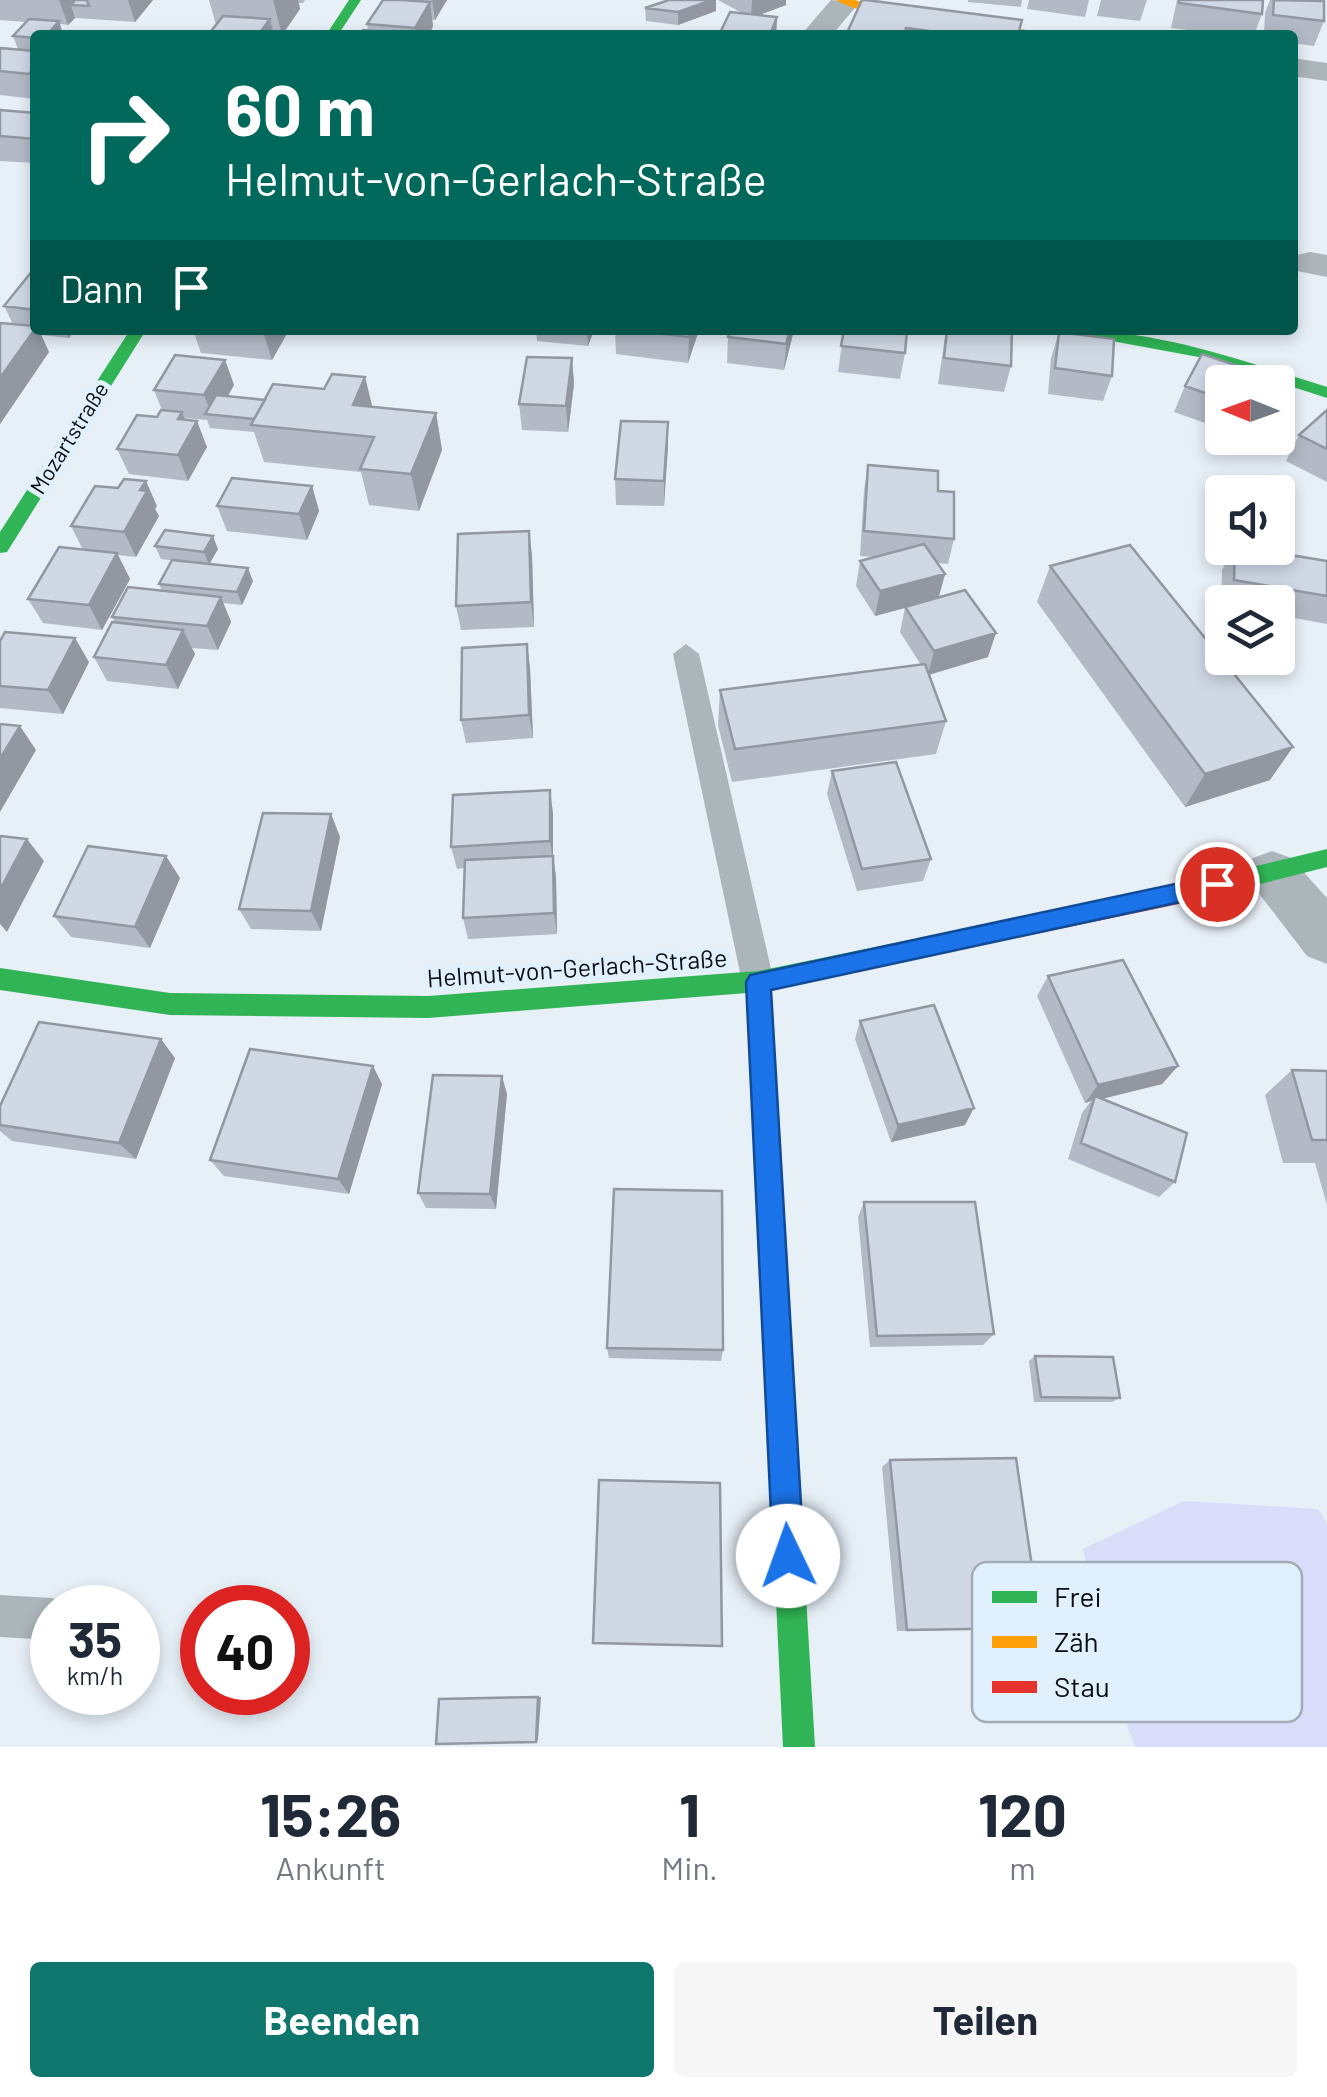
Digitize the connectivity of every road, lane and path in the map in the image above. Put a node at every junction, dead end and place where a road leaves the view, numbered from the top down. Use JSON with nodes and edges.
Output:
{"nodes":[{"id":1,"x":355,"y":0,"type":"edge"},
{"id":2,"x":844,"y":1,"type":"edge"},
{"id":3,"x":335,"y":30,"type":"edge"},
{"id":4,"x":820,"y":30,"type":"edge"},
{"id":5,"x":1023,"y":30,"type":"edge"},
{"id":6,"x":1298,"y":68,"type":"edge"},
{"id":7,"x":1327,"y":72,"type":"edge"},
{"id":8,"x":135,"y":335,"type":"edge"},
{"id":9,"x":1105,"y":335,"type":"edge"},
{"id":10,"x":1327,"y":393,"type":"edge"},
{"id":11,"x":0,"y":547,"type":"edge"},
{"id":12,"x":686,"y":654,"type":"dead end"},
{"id":13,"x":1327,"y":858,"type":"edge"},
{"id":14,"x":1272,"y":874,"type":"junction"},
{"id":15,"x":1327,"y":938,"type":"edge"},
{"id":16,"x":0,"y":979,"type":"edge"},
{"id":17,"x":758,"y":982,"type":"junction"},
{"id":18,"x":0,"y":1616,"type":"edge"},
{"id":19,"x":30,"y":1618,"type":"edge"},
{"id":20,"x":799,"y":1747,"type":"edge"}],
"edges":[{"from":1,"to":3,"type":"street"},
{"from":2,"to":4,"type":"street"},
{"from":2,"to":5,"type":"street"},
{"from":6,"to":7,"type":"street"},
{"from":8,"to":11,"type":"street","name":"Mozartstraße"},
{"from":9,"to":10,"type":"street"},
{"from":12,"to":17,"type":"lane"},
{"from":13,"to":14,"type":"street","name":"Helmut-von-Gerlach-Straße"},
{"from":14,"to":15,"type":"street"},
{"from":14,"to":17,"type":"street","name":"Helmut-von-Gerlach-Straße"},
{"from":16,"to":17,"type":"street","name":"Helmut-von-Gerlach-Straße"},
{"from":17,"to":20,"type":"street"},
{"from":18,"to":19,"type":"lane"}]}
